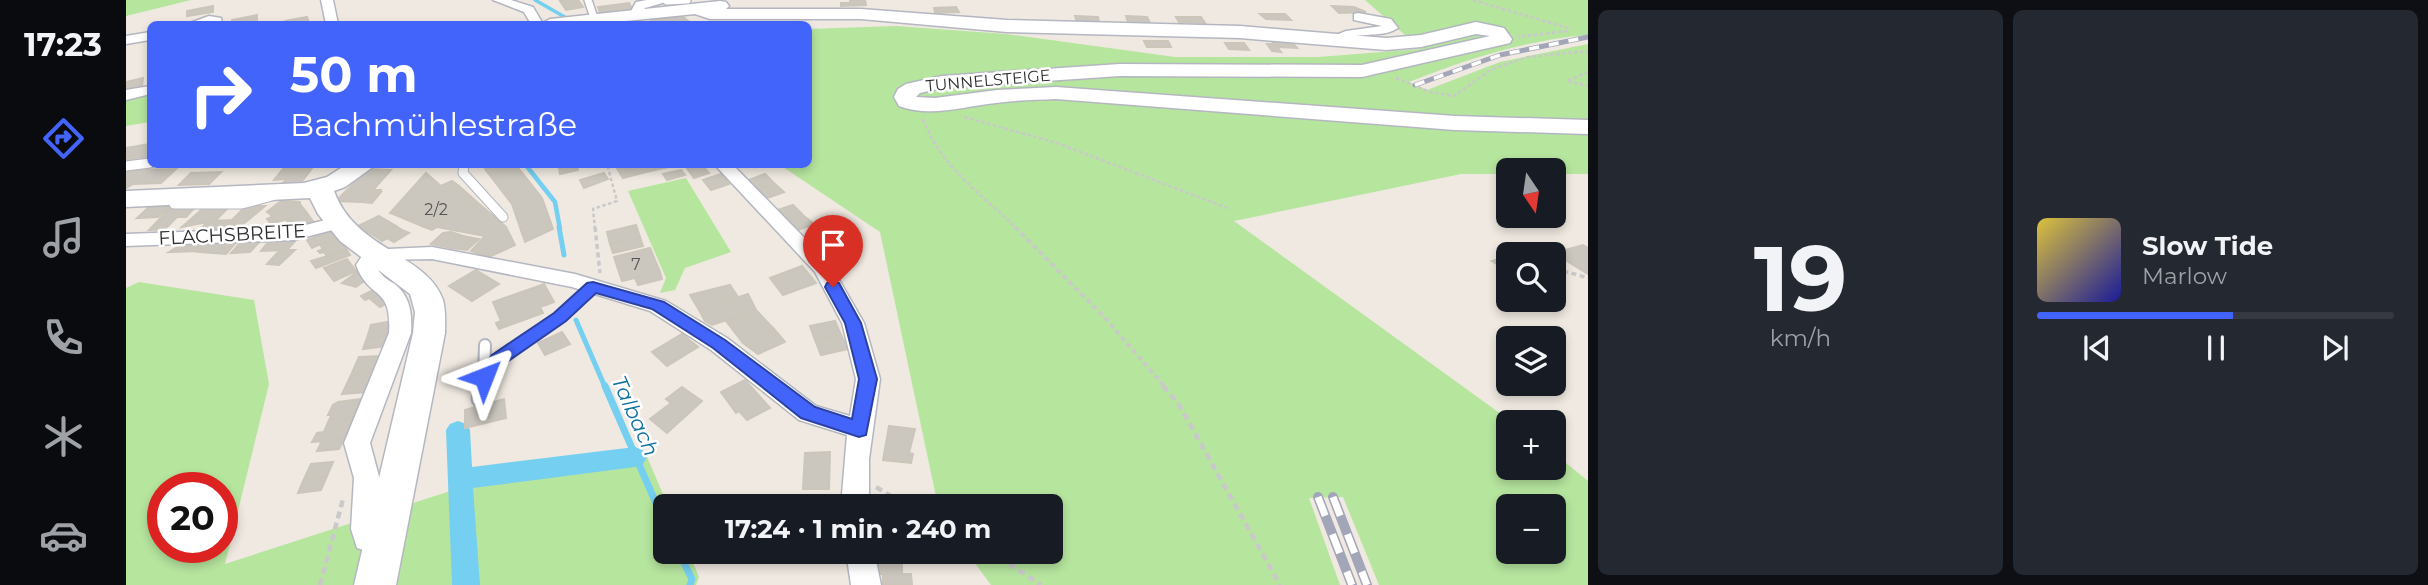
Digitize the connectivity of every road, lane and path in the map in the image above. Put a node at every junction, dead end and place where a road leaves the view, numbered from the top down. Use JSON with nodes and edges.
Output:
{"nodes":[{"id":1,"x":327,"y":0,"type":"edge"},
{"id":2,"x":499,"y":0,"type":"edge"},
{"id":3,"x":588,"y":0,"type":"edge"},
{"id":4,"x":754,"y":0,"type":"edge"},
{"id":5,"x":1473,"y":0,"type":"edge"},
{"id":6,"x":667,"y":1,"type":"edge"},
{"id":7,"x":694,"y":5,"type":"edge"},
{"id":8,"x":1358,"y":17,"type":"dead end"},
{"id":9,"x":640,"y":18,"type":"edge"},
{"id":10,"x":591,"y":19,"type":"junction"},
{"id":11,"x":331,"y":21,"type":"edge"},
{"id":12,"x":535,"y":21,"type":"edge"},
{"id":13,"x":577,"y":21,"type":"edge"},
{"id":14,"x":1502,"y":35,"type":"junction"},
{"id":15,"x":147,"y":36,"type":"edge"},
{"id":16,"x":126,"y":40,"type":"edge"},
{"id":17,"x":1334,"y":41,"type":"junction"},
{"id":18,"x":1588,"y":51,"type":"edge"},
{"id":19,"x":1383,"y":68,"type":"junction"},
{"id":20,"x":1588,"y":72,"type":"edge"},
{"id":21,"x":1588,"y":86,"type":"edge"},
{"id":22,"x":147,"y":91,"type":"edge"},
{"id":23,"x":126,"y":95,"type":"edge"},
{"id":24,"x":923,"y":106,"type":"junction"},
{"id":25,"x":963,"y":117,"type":"dead end"},
{"id":26,"x":1588,"y":127,"type":"edge"},
{"id":27,"x":147,"y":163,"type":"edge"},
{"id":28,"x":126,"y":166,"type":"edge"},
{"id":29,"x":359,"y":168,"type":"edge"},
{"id":30,"x":464,"y":168,"type":"edge"},
{"id":31,"x":608,"y":168,"type":"edge"},
{"id":32,"x":726,"y":168,"type":"edge"},
{"id":33,"x":320,"y":188,"type":"junction"},
{"id":34,"x":282,"y":193,"type":"junction"},
{"id":35,"x":126,"y":198,"type":"edge"},
{"id":36,"x":126,"y":206,"type":"edge"},
{"id":37,"x":1230,"y":209,"type":"dead end"},
{"id":38,"x":503,"y":217,"type":"dead end"},
{"id":39,"x":337,"y":223,"type":"junction"},
{"id":40,"x":126,"y":240,"type":"edge"},
{"id":41,"x":373,"y":254,"type":"junction"},
{"id":42,"x":1566,"y":272,"type":"edge"},
{"id":43,"x":1588,"y":278,"type":"edge"},
{"id":44,"x":597,"y":288,"type":"junction"},
{"id":45,"x":485,"y":345,"type":"dead end"},
{"id":46,"x":484,"y":377,"type":"junction"},
{"id":47,"x":479,"y":400,"type":"dead end"},
{"id":48,"x":859,"y":429,"type":"junction"},
{"id":49,"x":856,"y":475,"type":"junction"},
{"id":50,"x":344,"y":494,"type":"dead end"},
{"id":51,"x":855,"y":494,"type":"edge"},
{"id":52,"x":887,"y":494,"type":"edge"},
{"id":53,"x":385,"y":563,"type":"edge"},
{"id":54,"x":862,"y":564,"type":"edge"},
{"id":55,"x":1010,"y":564,"type":"edge"},
{"id":56,"x":320,"y":585,"type":"edge"},
{"id":57,"x":866,"y":585,"type":"edge"},
{"id":58,"x":1041,"y":585,"type":"edge"},
{"id":59,"x":1280,"y":585,"type":"edge"}],
"edges":[{"from":1,"to":11,"type":"street"},
{"from":2,"to":12,"type":"street"},
{"from":3,"to":10,"type":"lane"},
{"from":4,"to":7,"type":"street"},
{"from":5,"to":14,"type":"path"},
{"from":6,"to":7,"type":"lane"},
{"from":6,"to":9,"type":"street"},
{"from":7,"to":9,"type":"street"},
{"from":7,"to":17,"type":"street"},
{"from":8,"to":17,"type":"street"},
{"from":9,"to":10,"type":"street"},
{"from":10,"to":13,"type":"street"},
{"from":14,"to":17,"type":"street"},
{"from":14,"to":19,"type":"street","name":"TUNNELSTEIGE"},
{"from":15,"to":16,"type":"street"},
{"from":18,"to":19,"type":"path"},
{"from":19,"to":24,"type":"street","name":"TUNNELSTEIGE"},
{"from":20,"to":21,"type":"path"},
{"from":22,"to":23,"type":"street"},
{"from":24,"to":26,"type":"street","name":"TUNNELSTEIGE"},
{"from":24,"to":59,"type":"path"},
{"from":25,"to":37,"type":"path"},
{"from":27,"to":28,"type":"lane"},
{"from":29,"to":33,"type":"street"},
{"from":30,"to":38,"type":"lane"},
{"from":31,"to":44,"type":"path"},
{"from":32,"to":48,"type":"street"},
{"from":33,"to":34,"type":"street"},
{"from":33,"to":39,"type":"street"},
{"from":34,"to":35,"type":"street"},
{"from":34,"to":36,"type":"lane"},
{"from":39,"to":40,"type":"street","name":"FLACHSBREITE"},
{"from":39,"to":41,"type":"street"},
{"from":41,"to":44,"type":"street"},
{"from":41,"to":53,"type":"street"},
{"from":41,"to":53,"type":"street"},
{"from":42,"to":43,"type":"path"},
{"from":44,"to":46,"type":"lane"},
{"from":44,"to":48,"type":"street"},
{"from":45,"to":46,"type":"lane"},
{"from":46,"to":47,"type":"lane"},
{"from":48,"to":49,"type":"street"},
{"from":49,"to":51,"type":"street"},
{"from":49,"to":52,"type":"path"},
{"from":50,"to":56,"type":"path"},
{"from":54,"to":57,"type":"street"},
{"from":55,"to":58,"type":"path"}]}
